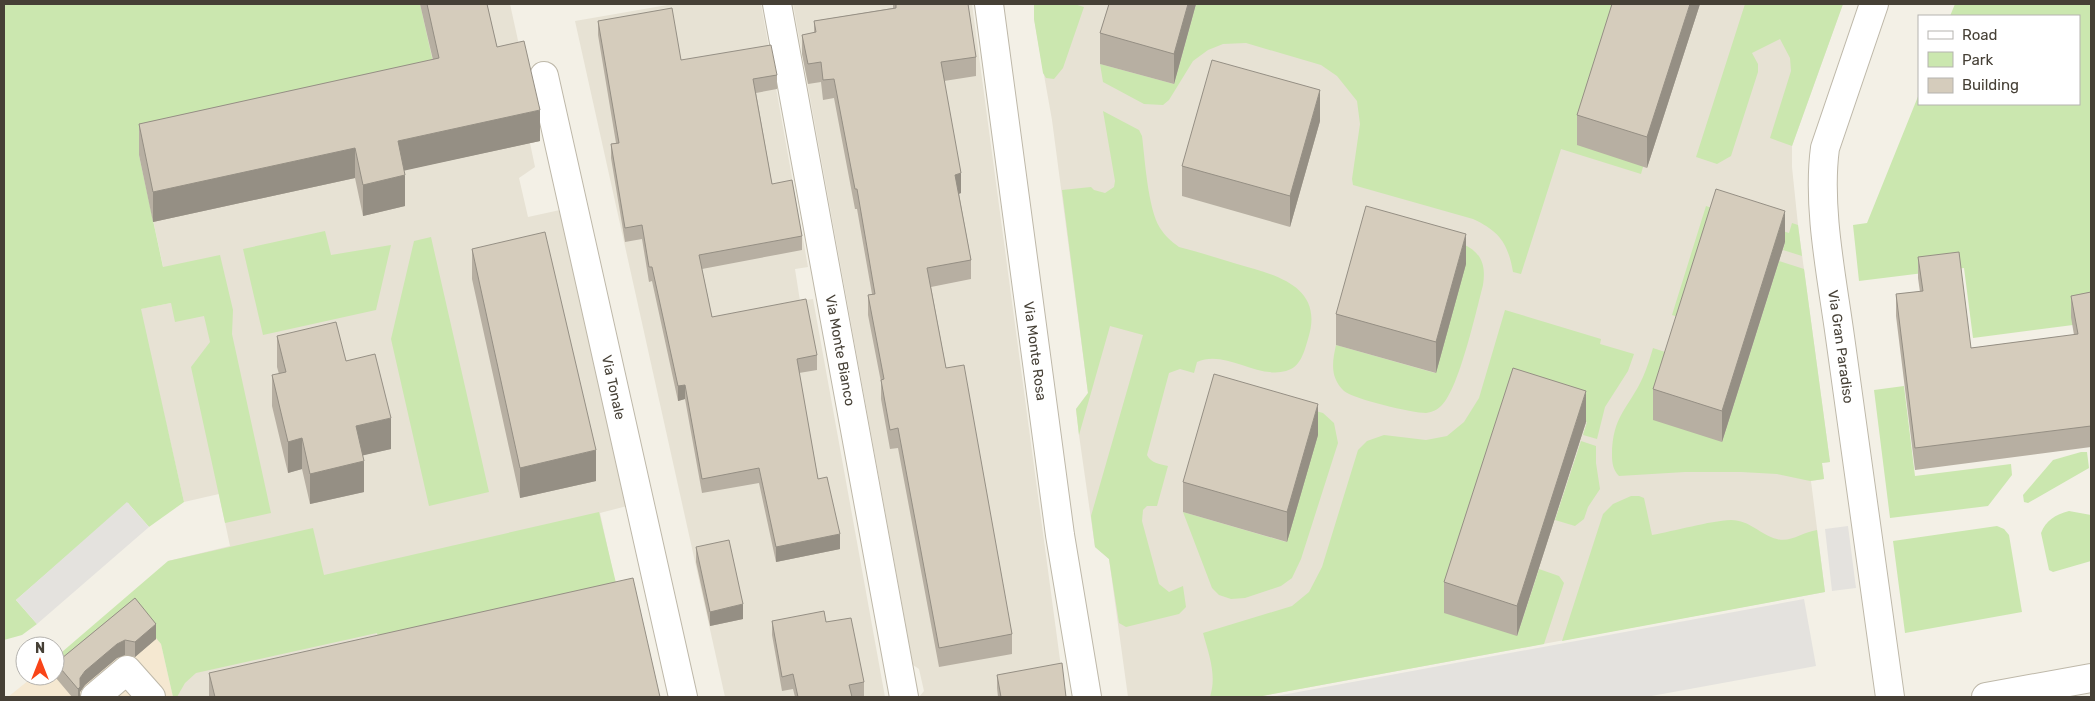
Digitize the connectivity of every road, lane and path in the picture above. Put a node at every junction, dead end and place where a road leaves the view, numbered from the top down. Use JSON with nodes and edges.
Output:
{"nodes":[{"id":1,"x":777,"y":4,"type":"edge"},
{"id":2,"x":989,"y":4,"type":"edge"},
{"id":3,"x":1874,"y":4,"type":"edge"},
{"id":4,"x":544,"y":76,"type":"dead end"},
{"id":5,"x":2091,"y":678,"type":"edge"},
{"id":6,"x":2061,"y":690,"type":"edge"},
{"id":7,"x":95,"y":697,"type":"edge"},
{"id":8,"x":151,"y":697,"type":"edge"},
{"id":9,"x":683,"y":697,"type":"edge"},
{"id":10,"x":904,"y":697,"type":"edge"},
{"id":11,"x":1087,"y":697,"type":"edge"},
{"id":12,"x":1890,"y":697,"type":"edge"},
{"id":13,"x":1986,"y":697,"type":"edge"}],
"edges":[{"from":1,"to":10,"type":"street","name":"Via Monte Bianco"},
{"from":2,"to":11,"type":"street","name":"Via Monte Rosa"},
{"from":3,"to":12,"type":"street","name":"Via Gran Paradiso"},
{"from":4,"to":9,"type":"street","name":"Via Tonale"},
{"from":5,"to":6,"type":"street"},
{"from":6,"to":13,"type":"street"},
{"from":7,"to":8,"type":"street"}]}
